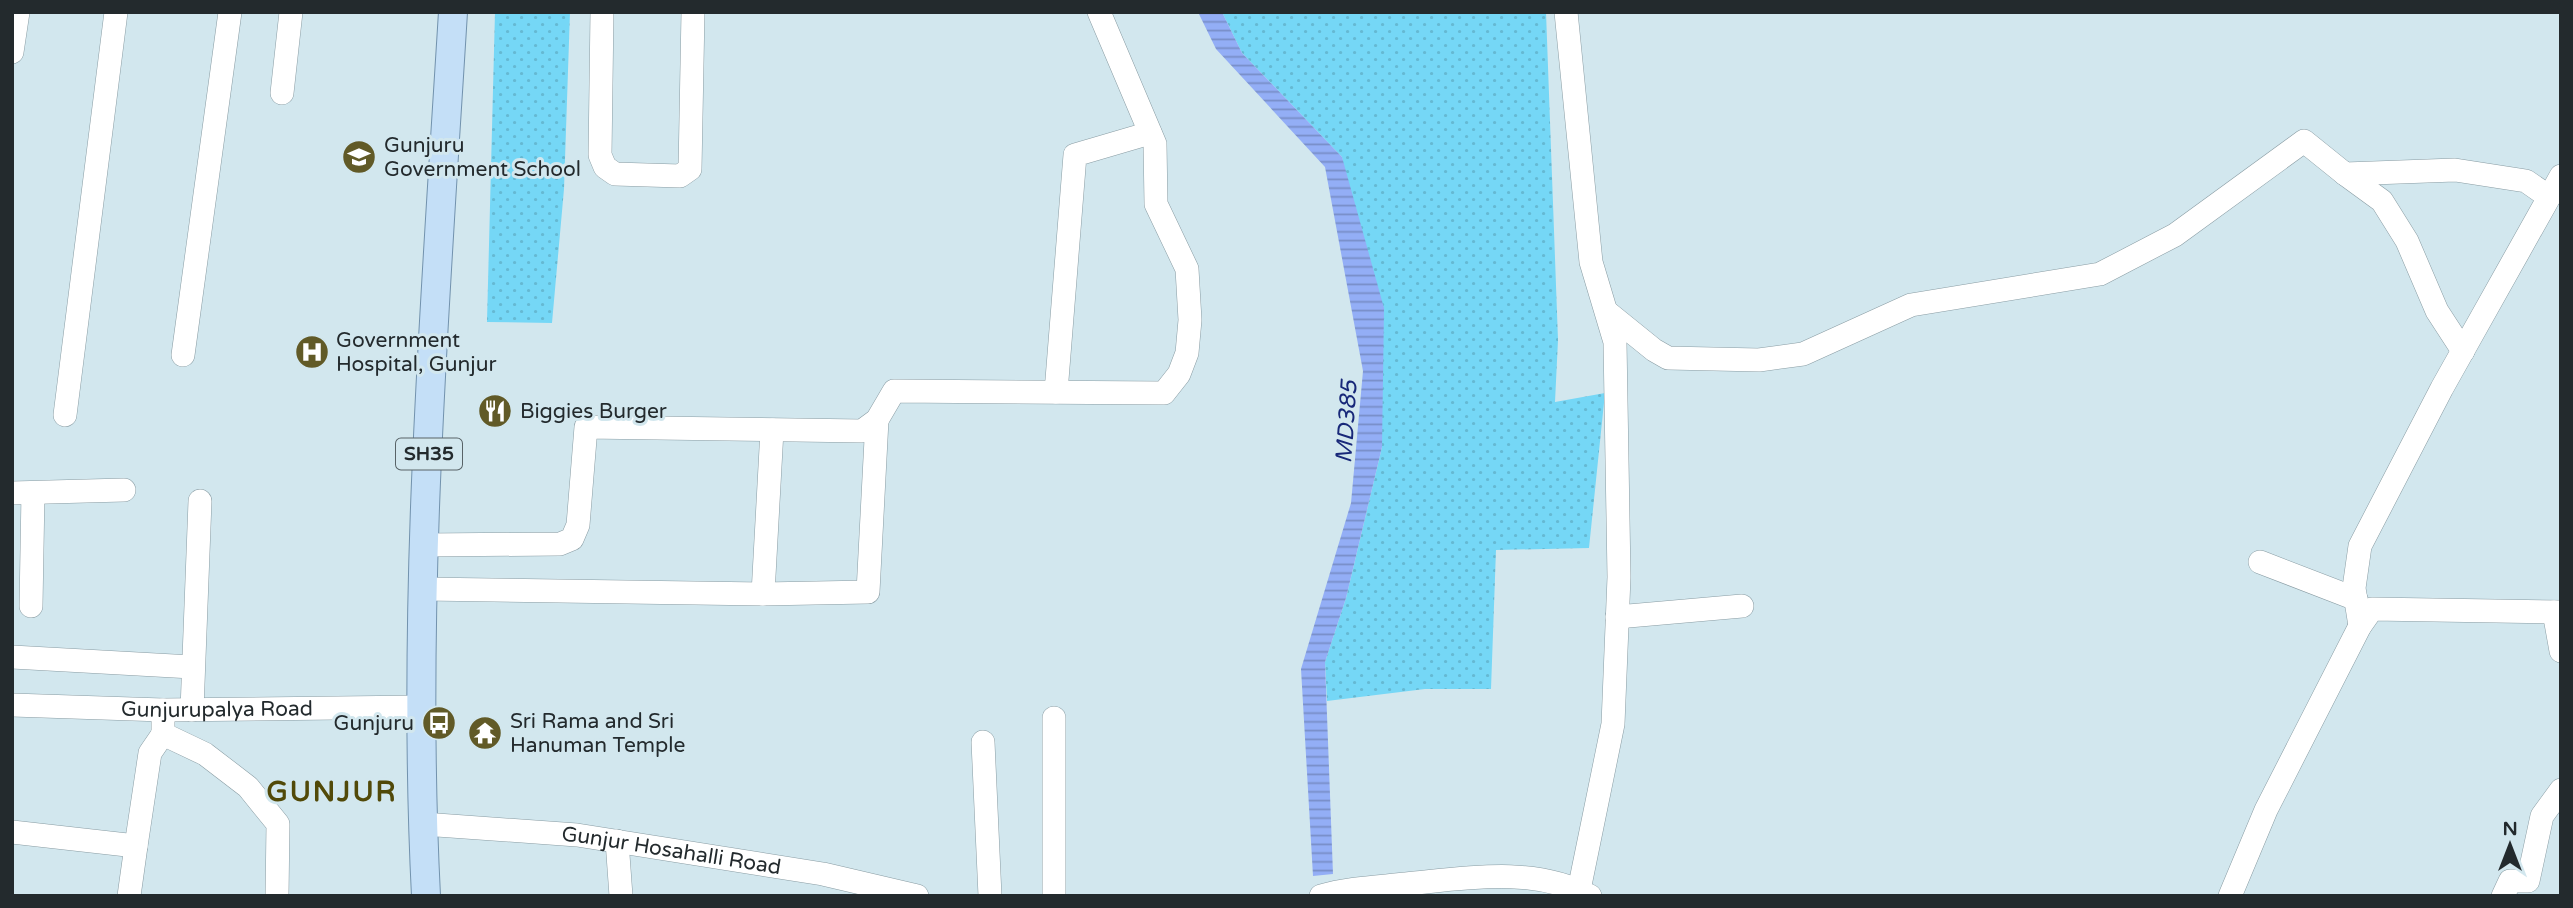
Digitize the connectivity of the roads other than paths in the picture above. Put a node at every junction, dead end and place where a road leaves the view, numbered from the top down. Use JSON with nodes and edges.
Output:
{"nodes":[{"id":1,"x":18,"y":12,"type":"edge"},
{"id":2,"x":116,"y":12,"type":"edge"},
{"id":3,"x":230,"y":12,"type":"edge"},
{"id":4,"x":291,"y":12,"type":"edge"},
{"id":5,"x":452,"y":12,"type":"edge"},
{"id":6,"x":601,"y":12,"type":"edge"},
{"id":7,"x":693,"y":12,"type":"edge"},
{"id":8,"x":1099,"y":12,"type":"edge"},
{"id":9,"x":1566,"y":12,"type":"edge"},
{"id":10,"x":12,"y":52,"type":"edge"},
{"id":11,"x":282,"y":93,"type":"dead end"},
{"id":12,"x":1150,"y":133,"type":"junction"},
{"id":13,"x":2345,"y":174,"type":"junction"},
{"id":14,"x":2561,"y":176,"type":"edge"},
{"id":15,"x":2549,"y":197,"type":"junction"},
{"id":16,"x":1607,"y":312,"type":"junction"},
{"id":17,"x":2463,"y":351,"type":"junction"},
{"id":18,"x":183,"y":355,"type":"dead end"},
{"id":19,"x":1056,"y":392,"type":"junction"},
{"id":20,"x":65,"y":415,"type":"dead end"},
{"id":21,"x":877,"y":420,"type":"junction"},
{"id":22,"x":772,"y":430,"type":"junction"},
{"id":23,"x":124,"y":490,"type":"dead end"},
{"id":24,"x":23,"y":493,"type":"edge"},
{"id":25,"x":200,"y":501,"type":"dead end"},
{"id":26,"x":425,"y":545,"type":"junction"},
{"id":27,"x":2260,"y":562,"type":"dead end"},
{"id":28,"x":424,"y":589,"type":"junction"},
{"id":29,"x":763,"y":594,"type":"junction"},
{"id":30,"x":2356,"y":599,"type":"junction"},
{"id":31,"x":31,"y":606,"type":"dead end"},
{"id":32,"x":1742,"y":607,"type":"dead end"},
{"id":33,"x":2558,"y":612,"type":"edge"},
{"id":34,"x":1617,"y":617,"type":"junction"},
{"id":35,"x":2360,"y":626,"type":"junction"},
{"id":36,"x":2561,"y":652,"type":"edge"},
{"id":37,"x":12,"y":657,"type":"edge"},
{"id":38,"x":192,"y":667,"type":"junction"},
{"id":39,"x":12,"y":705,"type":"edge"},
{"id":40,"x":420,"y":706,"type":"junction"},
{"id":41,"x":163,"y":710,"type":"junction"},
{"id":42,"x":192,"y":710,"type":"junction"},
{"id":43,"x":1054,"y":718,"type":"dead end"},
{"id":44,"x":163,"y":734,"type":"junction"},
{"id":45,"x":982,"y":742,"type":"dead end"},
{"id":46,"x":2561,"y":790,"type":"edge"},
{"id":47,"x":422,"y":824,"type":"junction"},
{"id":48,"x":12,"y":832,"type":"edge"},
{"id":49,"x":617,"y":841,"type":"junction"},
{"id":50,"x":136,"y":846,"type":"junction"},
{"id":51,"x":1585,"y":893,"type":"edge"},
{"id":52,"x":1324,"y":895,"type":"edge"},
{"id":53,"x":129,"y":896,"type":"edge"},
{"id":54,"x":277,"y":896,"type":"edge"},
{"id":55,"x":426,"y":896,"type":"edge"},
{"id":56,"x":621,"y":896,"type":"edge"},
{"id":57,"x":917,"y":896,"type":"edge"},
{"id":58,"x":990,"y":896,"type":"edge"},
{"id":59,"x":1054,"y":896,"type":"edge"},
{"id":60,"x":2230,"y":896,"type":"edge"},
{"id":61,"x":2503,"y":896,"type":"edge"}],
"edges":[{"from":1,"to":10,"type":"street"},
{"from":2,"to":20,"type":"street"},
{"from":3,"to":18,"type":"street"},
{"from":4,"to":11,"type":"street"},
{"from":5,"to":26,"type":"main road","number":"SH35"},
{"from":6,"to":7,"type":"street"},
{"from":8,"to":12,"type":"street"},
{"from":9,"to":16,"type":"street"},
{"from":12,"to":19,"type":"street"},
{"from":12,"to":19,"type":"street"},
{"from":13,"to":15,"type":"street"},
{"from":13,"to":16,"type":"street"},
{"from":13,"to":17,"type":"street"},
{"from":14,"to":15,"type":"street"},
{"from":15,"to":17,"type":"street"},
{"from":16,"to":34,"type":"street"},
{"from":17,"to":30,"type":"street"},
{"from":19,"to":21,"type":"street"},
{"from":21,"to":22,"type":"street"},
{"from":21,"to":29,"type":"street"},
{"from":22,"to":26,"type":"street"},
{"from":22,"to":29,"type":"street"},
{"from":23,"to":24,"type":"street"},
{"from":24,"to":31,"type":"street"},
{"from":25,"to":38,"type":"street"},
{"from":26,"to":28,"type":"main road","number":"SH35"},
{"from":27,"to":30,"type":"street"},
{"from":28,"to":29,"type":"street"},
{"from":28,"to":40,"type":"main road","number":"SH35"},
{"from":30,"to":35,"type":"street"},
{"from":32,"to":34,"type":"street"},
{"from":33,"to":35,"type":"street"},
{"from":33,"to":36,"type":"street"},
{"from":34,"to":51,"type":"street"},
{"from":35,"to":60,"type":"street"},
{"from":37,"to":38,"type":"street"},
{"from":38,"to":42,"type":"street"},
{"from":39,"to":41,"type":"street","name":"Gunjurupalya Road"},
{"from":40,"to":42,"type":"street","name":"Gunjurupalya Road"},
{"from":40,"to":47,"type":"main road","number":"SH35"},
{"from":41,"to":42,"type":"street","name":"Gunjurupalya Road"},
{"from":41,"to":44,"type":"street"},
{"from":43,"to":59,"type":"street"},
{"from":44,"to":50,"type":"street"},
{"from":44,"to":54,"type":"street"},
{"from":45,"to":58,"type":"street"},
{"from":46,"to":61,"type":"street"},
{"from":47,"to":49,"type":"street","name":"Gunjur Hosahalli Road"},
{"from":47,"to":55,"type":"main road","number":"SH35"},
{"from":48,"to":50,"type":"street"},
{"from":49,"to":56,"type":"street"},
{"from":49,"to":57,"type":"street","name":"Gunjur Hosahalli Road"},
{"from":50,"to":53,"type":"street"},
{"from":51,"to":52,"type":"street"}]}
